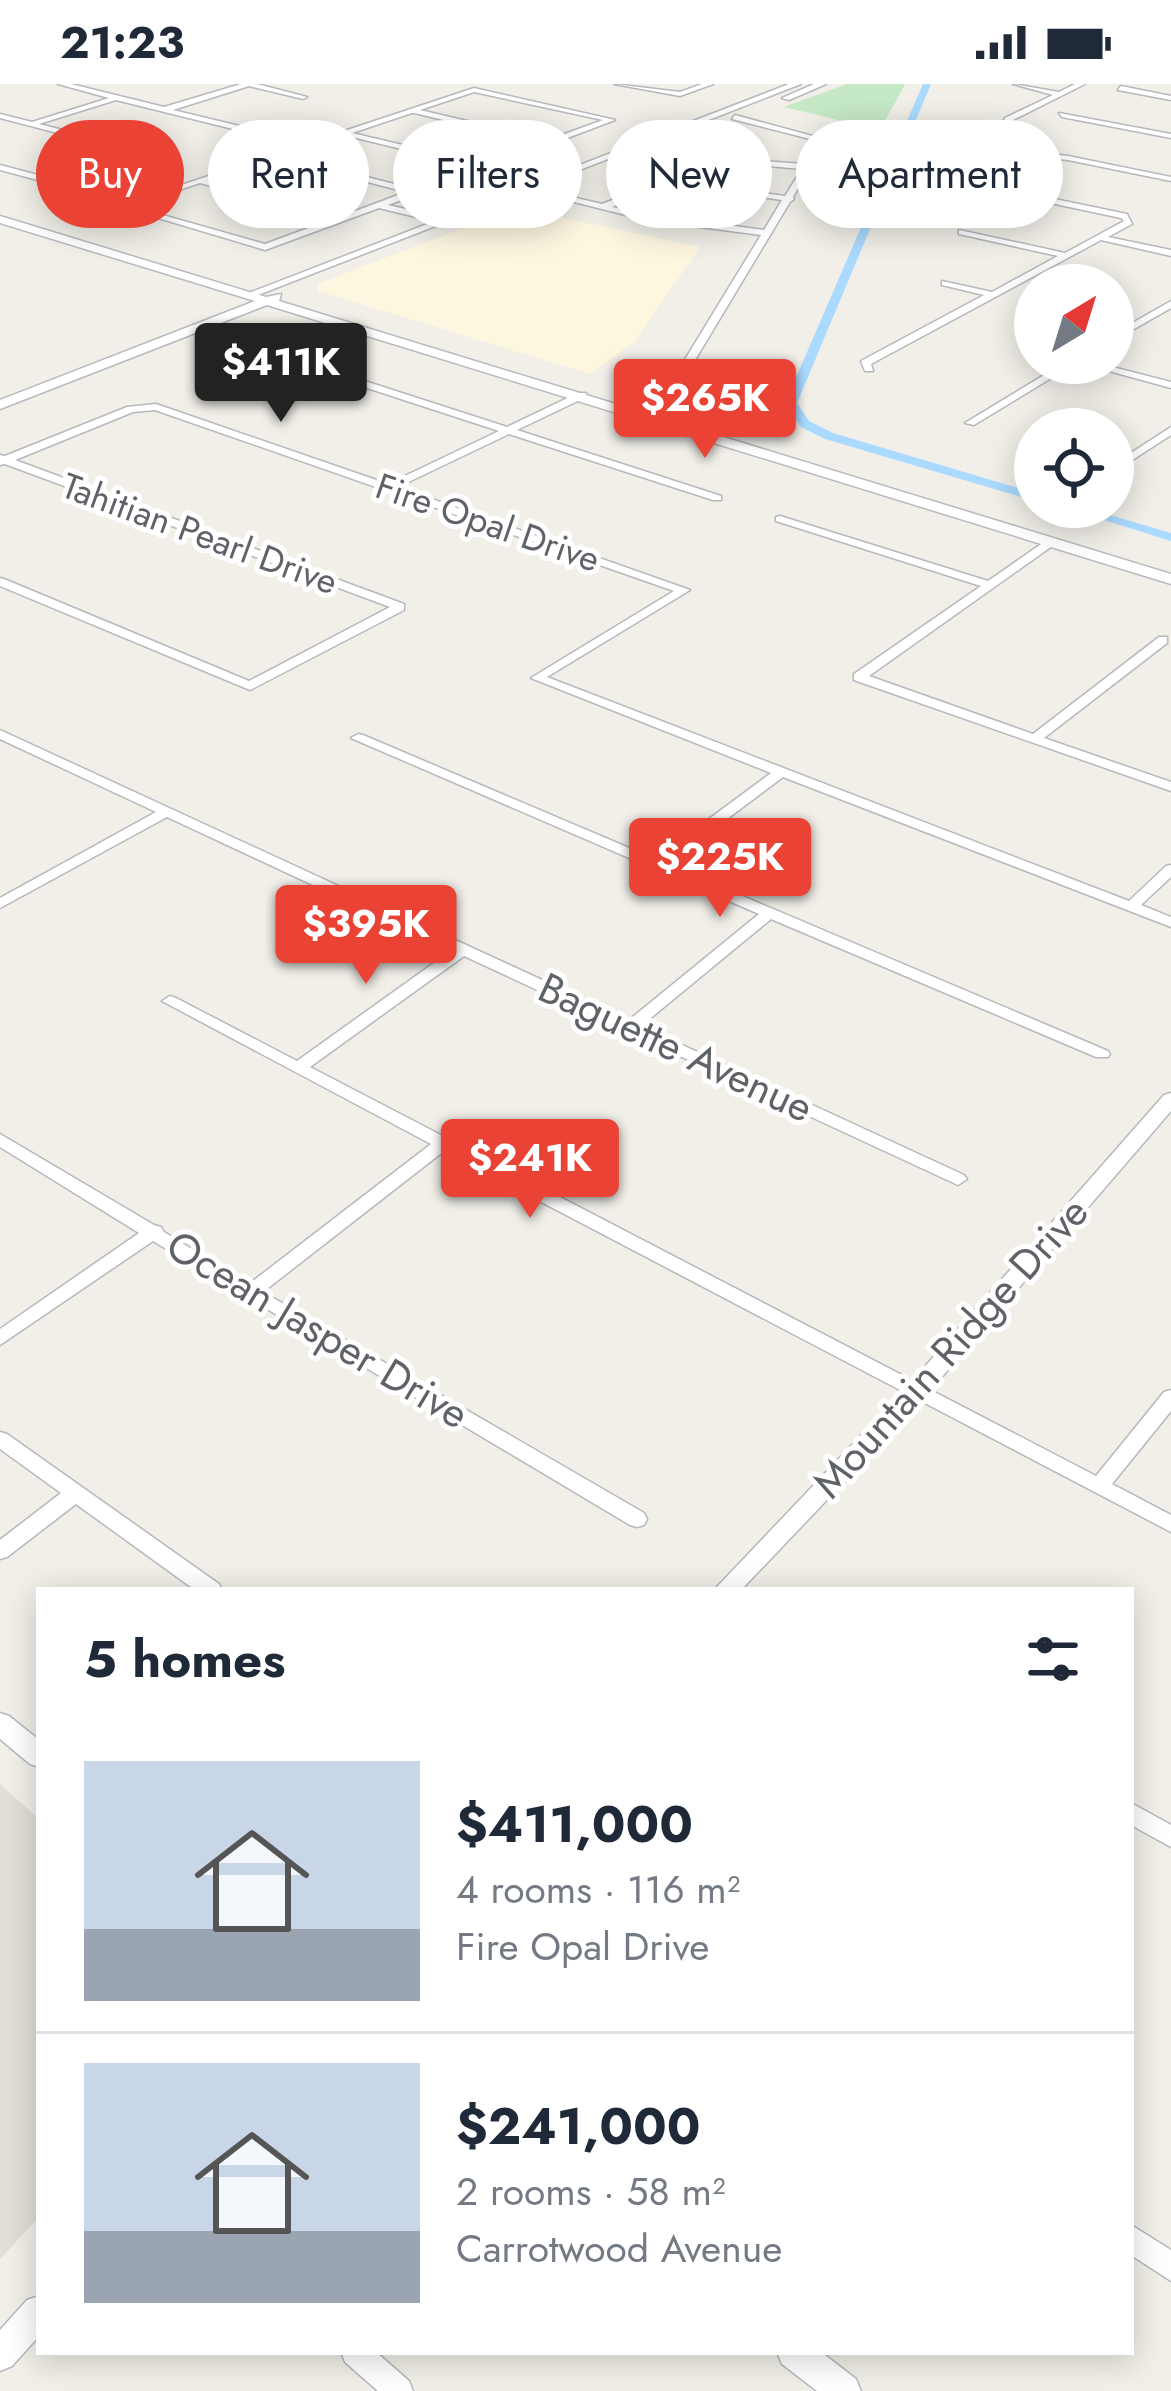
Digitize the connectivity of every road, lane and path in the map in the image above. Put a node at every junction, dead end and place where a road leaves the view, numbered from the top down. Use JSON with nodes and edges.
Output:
{"nodes":[{"id":1,"x":62,"y":84,"type":"edge"},
{"id":2,"x":249,"y":84,"type":"edge"},
{"id":3,"x":618,"y":84,"type":"edge"},
{"id":4,"x":709,"y":84,"type":"edge"},
{"id":5,"x":796,"y":84,"type":"edge"},
{"id":6,"x":822,"y":84,"type":"edge"},
{"id":7,"x":1017,"y":84,"type":"edge"},
{"id":8,"x":1081,"y":84,"type":"edge"},
{"id":9,"x":1121,"y":88,"type":"dead end"},
{"id":10,"x":1057,"y":94,"type":"junction"},
{"id":11,"x":304,"y":97,"type":"dead end"},
{"id":12,"x":118,"y":98,"type":"junction"},
{"id":13,"x":1171,"y":98,"type":"edge"},
{"id":14,"x":756,"y":109,"type":"junction"},
{"id":15,"x":164,"y":110,"type":"junction"},
{"id":16,"x":411,"y":110,"type":"junction"},
{"id":17,"x":1062,"y":115,"type":"dead end"},
{"id":18,"x":0,"y":116,"type":"edge"},
{"id":19,"x":735,"y":117,"type":"junction"},
{"id":20,"x":453,"y":120,"type":"edge"},
{"id":21,"x":1008,"y":120,"type":"edge"},
{"id":22,"x":208,"y":121,"type":"edge"},
{"id":23,"x":32,"y":124,"type":"junction"},
{"id":24,"x":369,"y":124,"type":"edge"},
{"id":25,"x":582,"y":131,"type":"edge"},
{"id":26,"x":796,"y":133,"type":"edge"},
{"id":27,"x":1171,"y":136,"type":"edge"},
{"id":28,"x":1063,"y":157,"type":"edge"},
{"id":29,"x":582,"y":165,"type":"edge"},
{"id":30,"x":0,"y":167,"type":"edge"},
{"id":31,"x":208,"y":177,"type":"edge"},
{"id":32,"x":582,"y":177,"type":"edge"},
{"id":33,"x":1171,"y":179,"type":"edge"},
{"id":34,"x":200,"y":180,"type":"junction"},
{"id":35,"x":208,"y":182,"type":"edge"},
{"id":36,"x":796,"y":190,"type":"edge"},
{"id":37,"x":772,"y":196,"type":"edge"},
{"id":38,"x":790,"y":199,"type":"junction"},
{"id":39,"x":393,"y":200,"type":"edge"},
{"id":40,"x":582,"y":203,"type":"edge"},
{"id":41,"x":1063,"y":203,"type":"edge"},
{"id":42,"x":380,"y":205,"type":"junction"},
{"id":43,"x":606,"y":206,"type":"edge"},
{"id":44,"x":0,"y":208,"type":"edge"},
{"id":45,"x":393,"y":208,"type":"edge"},
{"id":46,"x":602,"y":208,"type":"junction"},
{"id":47,"x":369,"y":209,"type":"edge"},
{"id":48,"x":0,"y":219,"type":"edge"},
{"id":49,"x":318,"y":228,"type":"edge"},
{"id":50,"x":422,"y":228,"type":"edge"},
{"id":51,"x":453,"y":228,"type":"edge"},
{"id":52,"x":769,"y":232,"type":"junction"},
{"id":53,"x":962,"y":232,"type":"dead end"},
{"id":54,"x":1103,"y":238,"type":"junction"},
{"id":55,"x":1171,"y":253,"type":"edge"},
{"id":56,"x":1068,"y":256,"type":"junction"},
{"id":57,"x":945,"y":284,"type":"dead end"},
{"id":58,"x":289,"y":292,"type":"junction"},
{"id":59,"x":265,"y":293,"type":"junction"},
{"id":60,"x":994,"y":295,"type":"junction"},
{"id":61,"x":1171,"y":304,"type":"edge"},
{"id":62,"x":1149,"y":317,"type":"junction"},
{"id":63,"x":1171,"y":322,"type":"edge"},
{"id":64,"x":1134,"y":326,"type":"edge"},
{"id":65,"x":101,"y":352,"type":"junction"},
{"id":66,"x":274,"y":355,"type":"dead end"},
{"id":67,"x":869,"y":369,"type":"dead end"},
{"id":68,"x":1134,"y":376,"type":"edge"},
{"id":69,"x":1036,"y":384,"type":"edge"},
{"id":70,"x":1171,"y":385,"type":"edge"},
{"id":71,"x":3,"y":391,"type":"edge"},
{"id":72,"x":27,"y":394,"type":"junction"},
{"id":73,"x":581,"y":395,"type":"junction"},
{"id":74,"x":631,"y":398,"type":"junction"},
{"id":75,"x":0,"y":405,"type":"edge"},
{"id":76,"x":970,"y":423,"type":"dead end"},
{"id":77,"x":1171,"y":430,"type":"edge"},
{"id":78,"x":507,"y":431,"type":"junction"},
{"id":79,"x":1134,"y":454,"type":"edge"},
{"id":80,"x":2,"y":460,"type":"edge"},
{"id":81,"x":390,"y":488,"type":"junction"},
{"id":82,"x":717,"y":498,"type":"dead end"},
{"id":83,"x":780,"y":519,"type":"dead end"},
{"id":84,"x":1051,"y":542,"type":"junction"},
{"id":85,"x":1165,"y":561,"type":"edge"},
{"id":86,"x":1171,"y":579,"type":"edge"},
{"id":87,"x":0,"y":581,"type":"edge"},
{"id":88,"x":990,"y":585,"type":"junction"},
{"id":89,"x":16,"y":589,"type":"junction"},
{"id":90,"x":0,"y":596,"type":"edge"},
{"id":91,"x":1163,"y":640,"type":"dead end"},
{"id":92,"x":0,"y":734,"type":"edge"},
{"id":93,"x":358,"y":738,"type":"dead end"},
{"id":94,"x":1034,"y":739,"type":"junction"},
{"id":95,"x":781,"y":772,"type":"junction"},
{"id":96,"x":1171,"y":787,"type":"edge"},
{"id":97,"x":166,"y":812,"type":"junction"},
{"id":98,"x":656,"y":865,"type":"junction"},
{"id":99,"x":1171,"y":869,"type":"edge"},
{"id":100,"x":0,"y":904,"type":"edge"},
{"id":101,"x":1131,"y":907,"type":"junction"},
{"id":102,"x":769,"y":913,"type":"junction"},
{"id":103,"x":1171,"y":922,"type":"edge"},
{"id":104,"x":465,"y":948,"type":"junction"},
{"id":105,"x":170,"y":1001,"type":"dead end"},
{"id":106,"x":631,"y":1026,"type":"junction"},
{"id":107,"x":1102,"y":1054,"type":"dead end"},
{"id":108,"x":298,"y":1068,"type":"junction"},
{"id":109,"x":1171,"y":1099,"type":"edge"},
{"id":110,"x":0,"y":1139,"type":"edge"},
{"id":111,"x":442,"y":1144,"type":"junction"},
{"id":112,"x":958,"y":1179,"type":"dead end"},
{"id":113,"x":155,"y":1231,"type":"junction"},
{"id":114,"x":250,"y":1293,"type":"junction"},
{"id":115,"x":0,"y":1338,"type":"edge"},
{"id":116,"x":915,"y":1393,"type":"junction"},
{"id":117,"x":1171,"y":1396,"type":"edge"},
{"id":118,"x":0,"y":1439,"type":"edge"},
{"id":119,"x":1099,"y":1486,"type":"junction"},
{"id":120,"x":74,"y":1494,"type":"junction"},
{"id":121,"x":637,"y":1519,"type":"dead end"},
{"id":122,"x":1171,"y":1524,"type":"edge"},
{"id":123,"x":0,"y":1551,"type":"edge"},
{"id":124,"x":207,"y":1587,"type":"edge"},
{"id":125,"x":729,"y":1587,"type":"edge"},
{"id":126,"x":0,"y":1724,"type":"edge"},
{"id":127,"x":36,"y":1754,"type":"edge"},
{"id":128,"x":1134,"y":1815,"type":"edge"},
{"id":129,"x":1171,"y":1837,"type":"edge"},
{"id":130,"x":1134,"y":2241,"type":"edge"},
{"id":131,"x":1171,"y":2267,"type":"edge"},
{"id":132,"x":36,"y":2315,"type":"edge"},
{"id":133,"x":0,"y":2354,"type":"edge"},
{"id":134,"x":358,"y":2355,"type":"edge"},
{"id":135,"x":798,"y":2355,"type":"edge"},
{"id":136,"x":399,"y":2391,"type":"edge"},
{"id":137,"x":844,"y":2391,"type":"edge"}],
"edges":[{"from":1,"to":12,"type":"street"},
{"from":2,"to":11,"type":"street"},
{"from":2,"to":15,"type":"street"},
{"from":3,"to":4,"type":"street"},
{"from":5,"to":14,"type":"street"},
{"from":5,"to":29,"type":"street"},
{"from":6,"to":14,"type":"street"},
{"from":7,"to":10,"type":"street"},
{"from":8,"to":10,"type":"street"},
{"from":9,"to":13,"type":"street"},
{"from":10,"to":21,"type":"street"},
{"from":12,"to":15,"type":"street"},
{"from":12,"to":23,"type":"street"},
{"from":14,"to":19,"type":"street"},
{"from":15,"to":22,"type":"street"},
{"from":16,"to":20,"type":"street"},
{"from":16,"to":24,"type":"street"},
{"from":16,"to":25,"type":"street"},
{"from":17,"to":27,"type":"street"},
{"from":18,"to":23,"type":"street"},
{"from":19,"to":26,"type":"street"},
{"from":19,"to":32,"type":"street"},
{"from":23,"to":30,"type":"street"},
{"from":28,"to":33,"type":"street"},
{"from":31,"to":34,"type":"street"},
{"from":34,"to":35,"type":"street"},
{"from":34,"to":49,"type":"street"},
{"from":36,"to":38,"type":"street"},
{"from":37,"to":38,"type":"street"},
{"from":38,"to":52,"type":"street"},
{"from":39,"to":42,"type":"street"},
{"from":40,"to":46,"type":"street"},
{"from":41,"to":54,"type":"street"},
{"from":42,"to":45,"type":"street"},
{"from":42,"to":47,"type":"street"},
{"from":43,"to":46,"type":"street"},
{"from":44,"to":59,"type":"main road"},
{"from":46,"to":52,"type":"street"},
{"from":48,"to":59,"type":"main road"},
{"from":50,"to":59,"type":"street"},
{"from":51,"to":58,"type":"street"},
{"from":52,"to":74,"type":"street"},
{"from":53,"to":56,"type":"street"},
{"from":54,"to":55,"type":"street"},
{"from":54,"to":56,"type":"street"},
{"from":56,"to":60,"type":"street"},
{"from":57,"to":60,"type":"street"},
{"from":58,"to":59,"type":"main road"},
{"from":58,"to":74,"type":"main road"},
{"from":59,"to":65,"type":"main road"},
{"from":59,"to":72,"type":"main road"},
{"from":59,"to":73,"type":"main road"},
{"from":60,"to":67,"type":"street"},
{"from":61,"to":62,"type":"street"},
{"from":62,"to":63,"type":"street"},
{"from":62,"to":64,"type":"street"},
{"from":65,"to":71,"type":"main road"},
{"from":65,"to":72,"type":"main road"},
{"from":66,"to":78,"type":"street"},
{"from":68,"to":70,"type":"street"},
{"from":69,"to":76,"type":"street"},
{"from":72,"to":75,"type":"main road"},
{"from":73,"to":74,"type":"main road"},
{"from":73,"to":78,"type":"street"},
{"from":73,"to":84,"type":"main road"},
{"from":74,"to":85,"type":"main road"},
{"from":77,"to":79,"type":"street"},
{"from":78,"to":81,"type":"street"},
{"from":78,"to":82,"type":"street"},
{"from":80,"to":81,"type":"street","name":"Fire Opal Drive"},
{"from":80,"to":89,"type":"street","name":"Tahitian Pearl Drive"},
{"from":81,"to":95,"type":"street","name":"Fire Opal Drive"},
{"from":83,"to":88,"type":"street"},
{"from":84,"to":85,"type":"main road"},
{"from":84,"to":86,"type":"main road"},
{"from":84,"to":88,"type":"street"},
{"from":87,"to":89,"type":"street"},
{"from":88,"to":94,"type":"street"},
{"from":89,"to":90,"type":"street"},
{"from":91,"to":94,"type":"street"},
{"from":92,"to":97,"type":"street","name":"Baguette Avenue"},
{"from":93,"to":98,"type":"street"},
{"from":94,"to":96,"type":"street"},
{"from":95,"to":98,"type":"street"},
{"from":95,"to":101,"type":"street"},
{"from":97,"to":100,"type":"street"},
{"from":97,"to":104,"type":"street","name":"Baguette Avenue"},
{"from":98,"to":102,"type":"street"},
{"from":99,"to":101,"type":"street"},
{"from":101,"to":103,"type":"street"},
{"from":102,"to":106,"type":"street"},
{"from":102,"to":107,"type":"street"},
{"from":104,"to":106,"type":"street","name":"Baguette Avenue"},
{"from":104,"to":108,"type":"street"},
{"from":105,"to":108,"type":"street"},
{"from":106,"to":112,"type":"street","name":"Baguette Avenue"},
{"from":108,"to":111,"type":"street"},
{"from":109,"to":116,"type":"street","name":"Mountain Ridge Drive"},
{"from":110,"to":113,"type":"street","name":"Ocean Jasper Drive"},
{"from":111,"to":114,"type":"street"},
{"from":111,"to":116,"type":"street"},
{"from":113,"to":114,"type":"street","name":"Ocean Jasper Drive"},
{"from":113,"to":115,"type":"street"},
{"from":114,"to":121,"type":"street","name":"Ocean Jasper Drive"},
{"from":116,"to":119,"type":"street"},
{"from":116,"to":125,"type":"street","name":"Mountain Ridge Drive"},
{"from":117,"to":119,"type":"street"},
{"from":118,"to":120,"type":"street"},
{"from":119,"to":122,"type":"street"},
{"from":120,"to":123,"type":"street"},
{"from":120,"to":124,"type":"street"},
{"from":126,"to":127,"type":"street"},
{"from":128,"to":129,"type":"street"},
{"from":130,"to":131,"type":"street"},
{"from":132,"to":133,"type":"street"},
{"from":134,"to":136,"type":"street"},
{"from":135,"to":137,"type":"street"}]}
